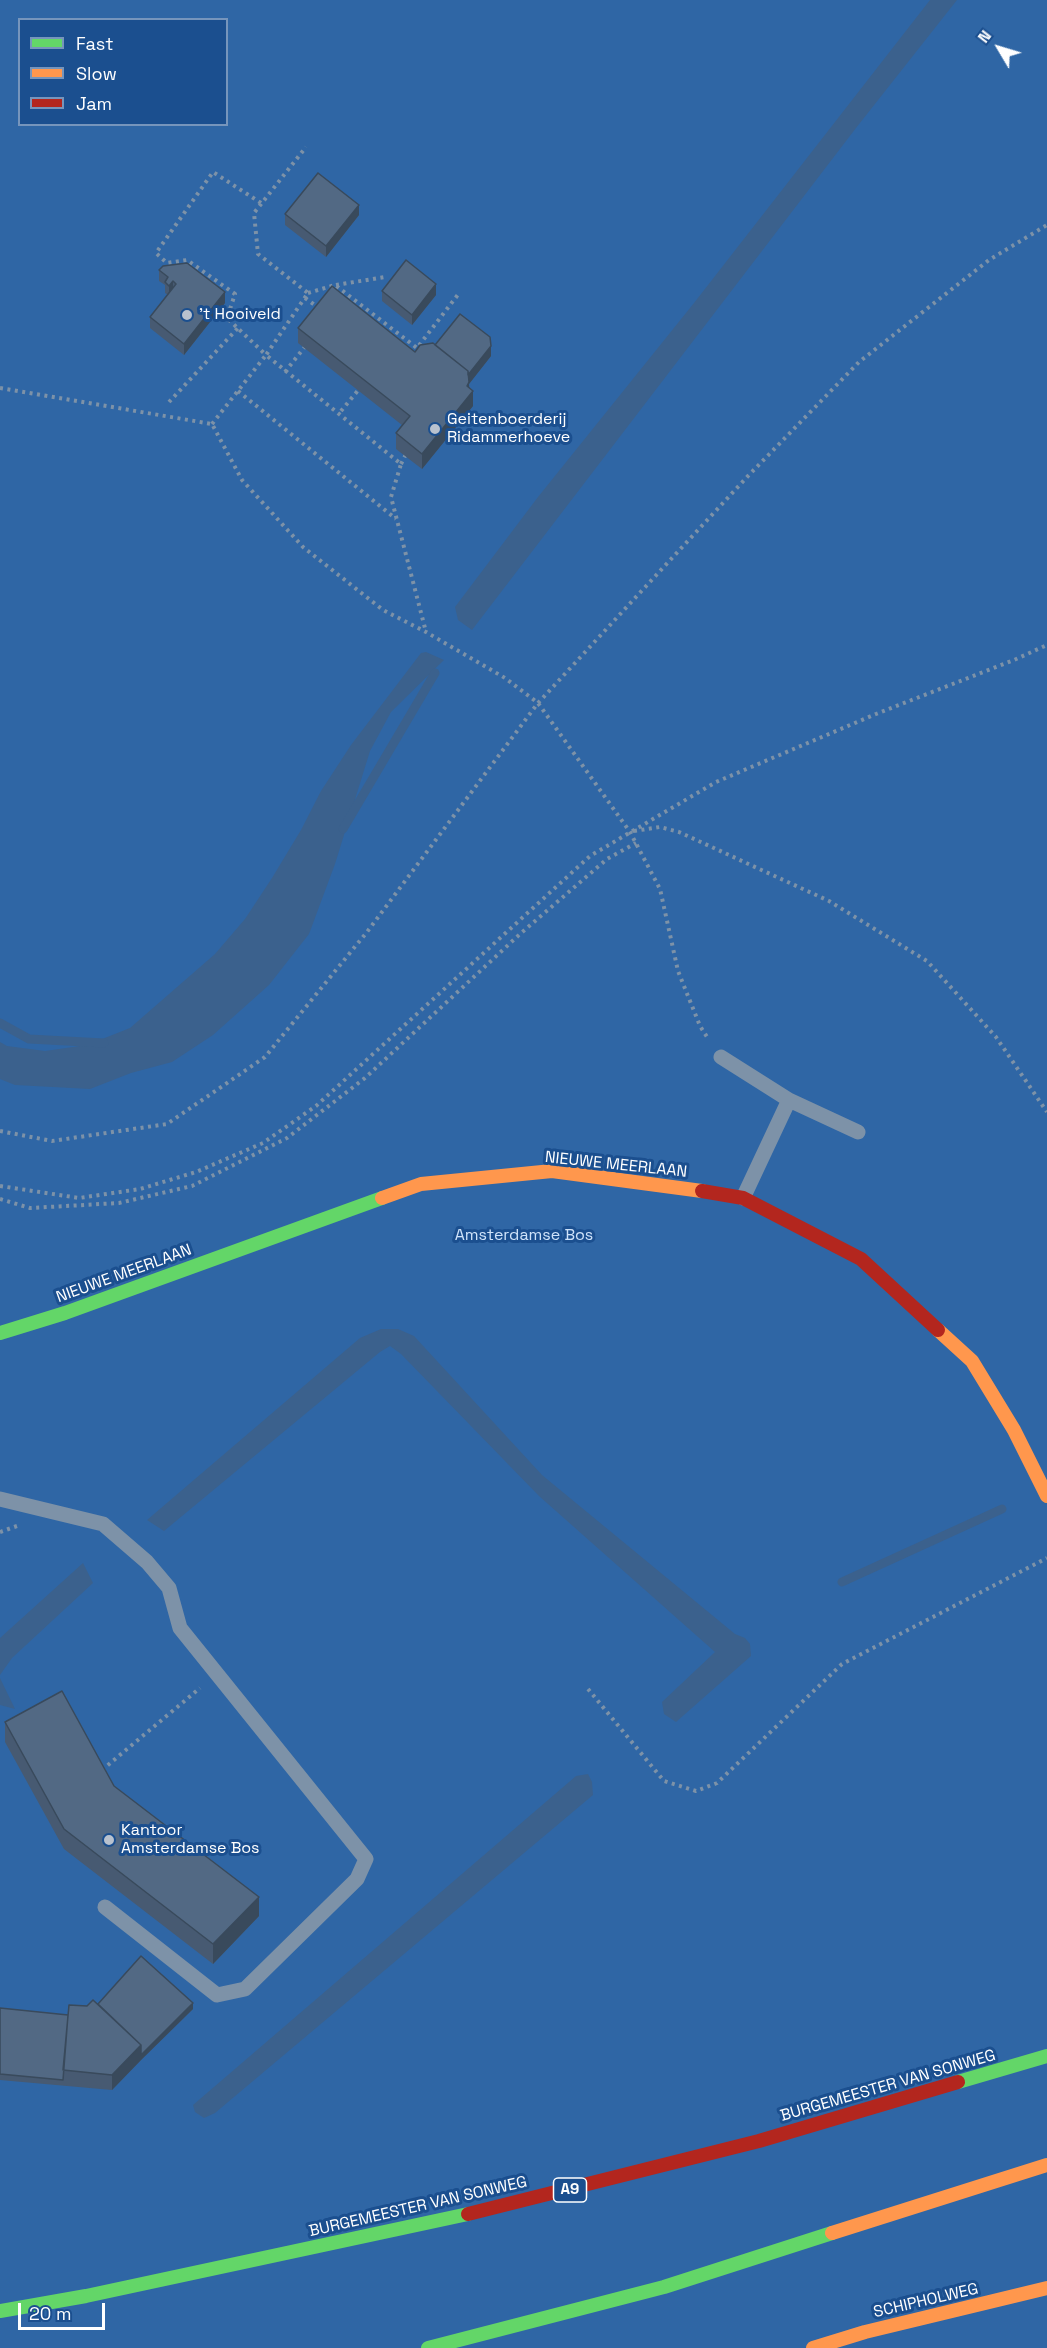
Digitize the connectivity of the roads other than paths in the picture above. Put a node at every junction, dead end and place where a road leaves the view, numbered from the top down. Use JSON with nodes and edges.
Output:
{"nodes":[{"id":1,"x":721,"y":1057,"type":"road end"},
{"id":2,"x":789,"y":1100,"type":"junction"},
{"id":3,"x":858,"y":1132,"type":"dead end"},
{"id":4,"x":743,"y":1198,"type":"junction"},
{"id":5,"x":0,"y":1333,"type":"edge"},
{"id":6,"x":1047,"y":1496,"type":"edge"},
{"id":7,"x":0,"y":1499,"type":"edge"},
{"id":8,"x":105,"y":1907,"type":"dead end"},
{"id":9,"x":1047,"y":2056,"type":"edge"},
{"id":10,"x":1047,"y":2165,"type":"edge"},
{"id":11,"x":1047,"y":2288,"type":"edge"},
{"id":12,"x":0,"y":2311,"type":"edge"},
{"id":13,"x":428,"y":2348,"type":"edge"},
{"id":14,"x":813,"y":2348,"type":"edge"}],
"edges":[{"from":1,"to":2,"type":"lane"},
{"from":2,"to":3,"type":"lane"},
{"from":2,"to":4,"type":"lane"},
{"from":4,"to":5,"type":"main road","name":"NIEUWE MEERLAAN"},
{"from":4,"to":6,"type":"main road","name":"NIEUWE MEERLAAN"},
{"from":7,"to":8,"type":"lane"},
{"from":9,"to":12,"type":"main road","name":"BURGEMEESTER VAN SONWEG","number":"A9"},
{"from":10,"to":13,"type":"main road"},
{"from":11,"to":14,"type":"main road","name":"SCHIPHOLWEG"}]}
